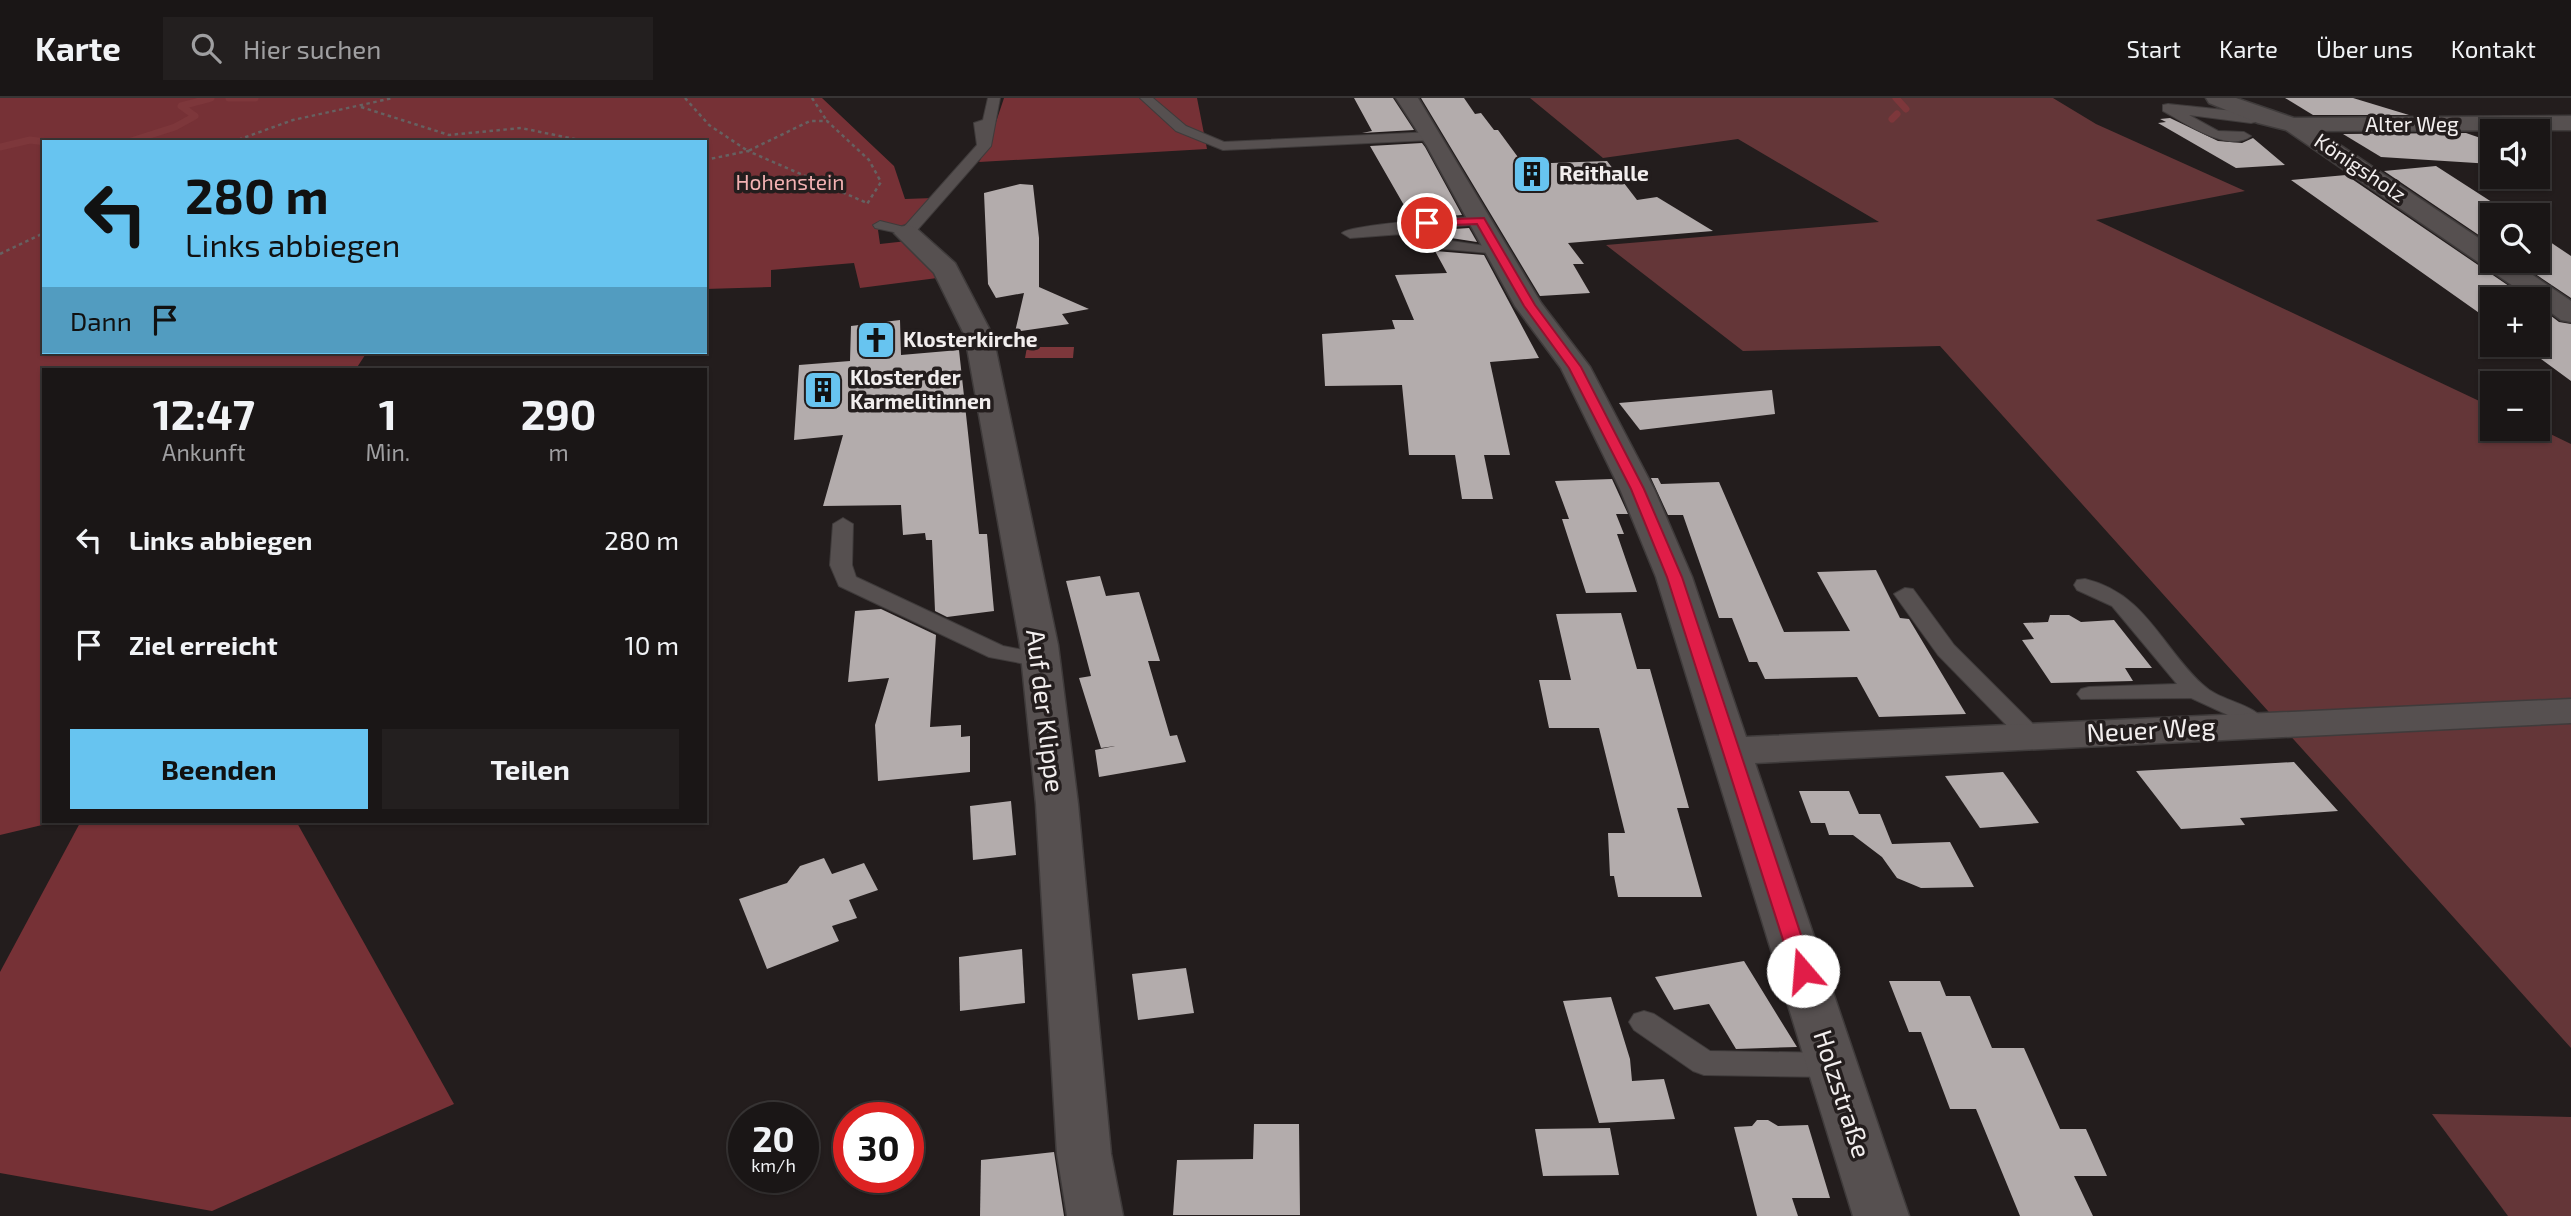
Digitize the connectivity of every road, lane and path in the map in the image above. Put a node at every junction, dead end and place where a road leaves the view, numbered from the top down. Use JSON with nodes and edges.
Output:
{"nodes":[{"id":1,"x":393,"y":98,"type":"edge"},
{"id":2,"x":685,"y":98,"type":"edge"},
{"id":3,"x":812,"y":98,"type":"edge"},
{"id":4,"x":994,"y":98,"type":"edge"},
{"id":5,"x":1146,"y":98,"type":"edge"},
{"id":6,"x":1407,"y":98,"type":"edge"},
{"id":7,"x":2217,"y":98,"type":"edge"},
{"id":8,"x":360,"y":107,"type":"junction"},
{"id":9,"x":2266,"y":118,"type":"junction"},
{"id":10,"x":827,"y":121,"type":"junction"},
{"id":11,"x":981,"y":123,"type":"dead end"},
{"id":12,"x":2571,"y":123,"type":"edge"},
{"id":13,"x":2294,"y":125,"type":"junction"},
{"id":14,"x":1432,"y":136,"type":"junction"},
{"id":15,"x":2244,"y":136,"type":"dead end"},
{"id":16,"x":238,"y":140,"type":"edge"},
{"id":17,"x":579,"y":140,"type":"edge"},
{"id":18,"x":984,"y":146,"type":"junction"},
{"id":19,"x":748,"y":151,"type":"junction"},
{"id":20,"x":707,"y":160,"type":"edge"},
{"id":21,"x":894,"y":229,"type":"joint"},
{"id":22,"x":1405,"y":229,"type":"junction"},
{"id":23,"x":1350,"y":233,"type":"dead end"},
{"id":24,"x":42,"y":234,"type":"edge"},
{"id":25,"x":1488,"y":236,"type":"junction"},
{"id":26,"x":2480,"y":251,"type":"edge"},
{"id":27,"x":0,"y":254,"type":"edge"},
{"id":28,"x":2512,"y":273,"type":"edge"},
{"id":29,"x":2571,"y":314,"type":"edge"},
{"id":30,"x":843,"y":524,"type":"dead end"},
{"id":31,"x":2085,"y":584,"type":"dead end"},
{"id":32,"x":1905,"y":593,"type":"dead end"},
{"id":33,"x":1041,"y":660,"type":"junction"},
{"id":34,"x":2195,"y":691,"type":"junction"},
{"id":35,"x":2089,"y":694,"type":"dead end"},
{"id":36,"x":2571,"y":711,"type":"edge"},
{"id":37,"x":2257,"y":725,"type":"junction"},
{"id":38,"x":2030,"y":735,"type":"junction"},
{"id":39,"x":1732,"y":751,"type":"junction"},
{"id":40,"x":1644,"y":1022,"type":"dead end"},
{"id":41,"x":1833,"y":1065,"type":"junction"},
{"id":42,"x":1095,"y":1216,"type":"edge"},
{"id":43,"x":1881,"y":1216,"type":"edge"}],
"edges":[{"from":1,"to":8,"type":"path"},
{"from":2,"to":19,"type":"path"},
{"from":3,"to":10,"type":"path"},
{"from":4,"to":18,"type":"lane"},
{"from":5,"to":14,"type":"lane"},
{"from":6,"to":14,"type":"street","name":"Holzstraße"},
{"from":7,"to":9,"type":"street","name":"Königsholz"},
{"from":8,"to":16,"type":"path"},
{"from":8,"to":17,"type":"path"},
{"from":9,"to":13,"type":"street","name":"Königsholz"},
{"from":9,"to":15,"type":"lane"},
{"from":10,"to":19,"type":"path"},
{"from":10,"to":19,"type":"path"},
{"from":11,"to":18,"type":"lane"},
{"from":12,"to":13,"type":"street","name":"Alter Weg"},
{"from":13,"to":26,"type":"street","name":"Königsholz"},
{"from":14,"to":25,"type":"street","name":"Holzstraße"},
{"from":18,"to":21,"type":"lane"},
{"from":19,"to":20,"type":"path"},
{"from":21,"to":33,"type":"street","name":"Auf der Klippe"},
{"from":22,"to":23,"type":"lane"},
{"from":22,"to":25,"type":"lane"},
{"from":22,"to":25,"type":"lane"},
{"from":24,"to":27,"type":"path"},
{"from":25,"to":39,"type":"street","name":"Holzstraße"},
{"from":28,"to":29,"type":"street","name":"Königsholz"},
{"from":30,"to":33,"type":"lane"},
{"from":31,"to":34,"type":"lane"},
{"from":32,"to":38,"type":"lane"},
{"from":33,"to":42,"type":"street","name":"Auf der Klippe"},
{"from":34,"to":35,"type":"lane"},
{"from":34,"to":37,"type":"lane"},
{"from":36,"to":37,"type":"street","name":"Neuer Weg"},
{"from":37,"to":38,"type":"street","name":"Neuer Weg"},
{"from":38,"to":39,"type":"street","name":"Neuer Weg"},
{"from":39,"to":41,"type":"street","name":"Holzstraße"},
{"from":40,"to":41,"type":"lane"},
{"from":41,"to":43,"type":"street","name":"Holzstraße"}]}
